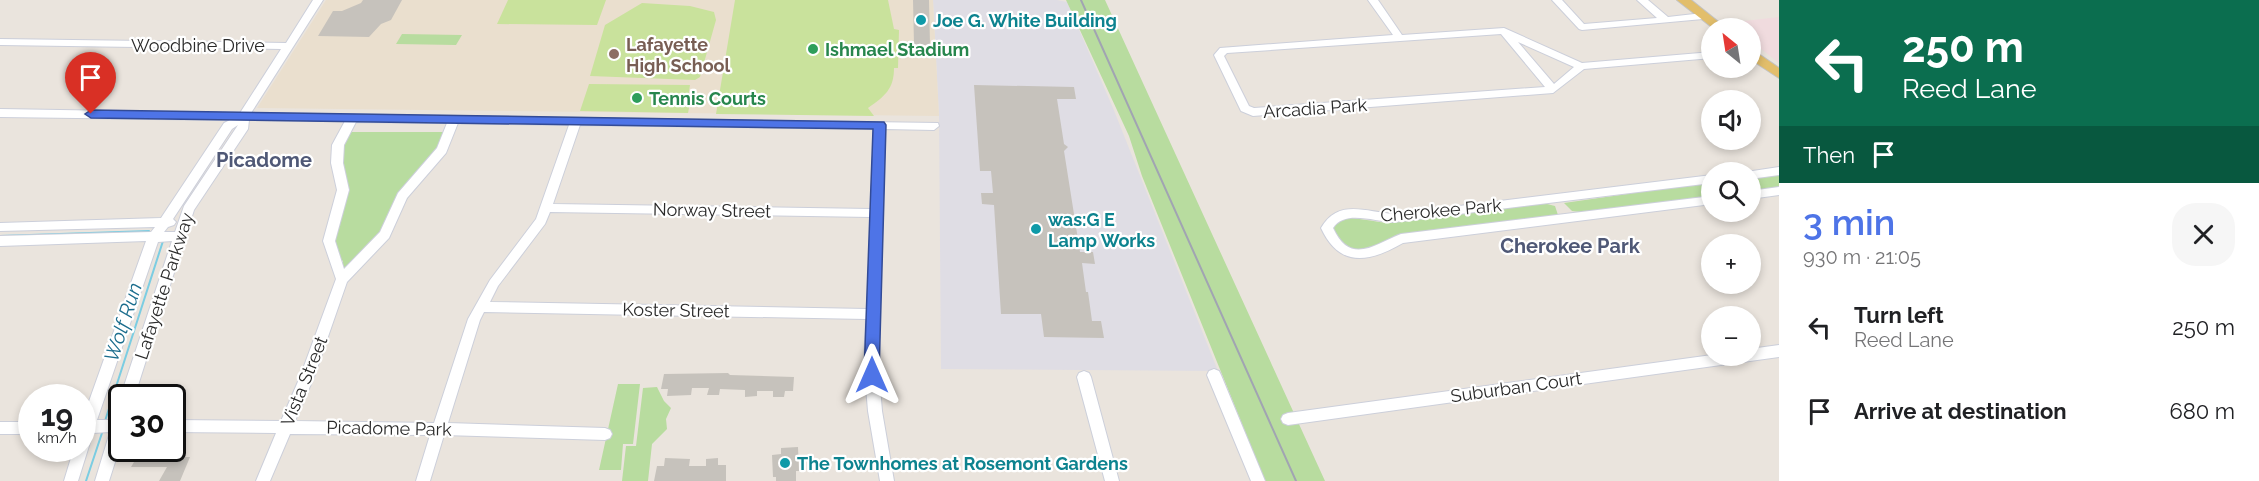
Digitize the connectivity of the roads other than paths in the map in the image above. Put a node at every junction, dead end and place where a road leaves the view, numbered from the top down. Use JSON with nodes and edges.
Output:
{"nodes":[{"id":1,"x":318,"y":0,"type":"edge"},
{"id":2,"x":1373,"y":0,"type":"edge"},
{"id":3,"x":1557,"y":0,"type":"edge"},
{"id":4,"x":1642,"y":0,"type":"edge"},
{"id":5,"x":1683,"y":0,"type":"edge"},
{"id":6,"x":1703,"y":16,"type":"junction"},
{"id":7,"x":1706,"y":18,"type":"edge"},
{"id":8,"x":1665,"y":20,"type":"junction"},
{"id":9,"x":1503,"y":31,"type":"junction"},
{"id":10,"x":1399,"y":37,"type":"junction"},
{"id":11,"x":0,"y":42,"type":"edge"},
{"id":12,"x":289,"y":45,"type":"junction"},
{"id":13,"x":1701,"y":56,"type":"edge"},
{"id":14,"x":1761,"y":61,"type":"edge"},
{"id":15,"x":1581,"y":66,"type":"junction"},
{"id":16,"x":1779,"y":74,"type":"edge"},
{"id":17,"x":1553,"y":90,"type":"junction"},
{"id":18,"x":0,"y":113,"type":"edge"},
{"id":19,"x":243,"y":117,"type":"junction"},
{"id":20,"x":352,"y":119,"type":"junction"},
{"id":21,"x":454,"y":120,"type":"junction"},
{"id":22,"x":576,"y":121,"type":"junction"},
{"id":23,"x":880,"y":125,"type":"junction"},
{"id":24,"x":934,"y":126,"type":"dead end"},
{"id":25,"x":1779,"y":171,"type":"edge"},
{"id":26,"x":1761,"y":173,"type":"edge"},
{"id":27,"x":1701,"y":180,"type":"edge"},
{"id":28,"x":1779,"y":192,"type":"edge"},
{"id":29,"x":1761,"y":193,"type":"edge"},
{"id":30,"x":1554,"y":198,"type":"junction"},
{"id":31,"x":1701,"y":201,"type":"edge"},
{"id":32,"x":548,"y":207,"type":"junction"},
{"id":33,"x":877,"y":213,"type":"junction"},
{"id":34,"x":1569,"y":218,"type":"junction"},
{"id":35,"x":183,"y":221,"type":"junction"},
{"id":36,"x":164,"y":222,"type":"junction"},
{"id":37,"x":0,"y":227,"type":"edge"},
{"id":38,"x":178,"y":236,"type":"junction"},
{"id":39,"x":154,"y":237,"type":"junction"},
{"id":40,"x":0,"y":241,"type":"edge"},
{"id":41,"x":342,"y":279,"type":"junction"},
{"id":42,"x":480,"y":307,"type":"junction"},
{"id":43,"x":872,"y":314,"type":"junction"},
{"id":44,"x":1779,"y":351,"type":"edge"},
{"id":45,"x":1761,"y":353,"type":"edge"},
{"id":46,"x":1701,"y":362,"type":"edge"},
{"id":47,"x":1214,"y":375,"type":"dead end"},
{"id":48,"x":1084,"y":377,"type":"dead end"},
{"id":49,"x":131,"y":384,"type":"edge"},
{"id":50,"x":96,"y":402,"type":"edge"},
{"id":51,"x":1288,"y":418,"type":"dead end"},
{"id":52,"x":186,"y":426,"type":"edge"},
{"id":53,"x":286,"y":426,"type":"junction"},
{"id":54,"x":0,"y":428,"type":"edge"},
{"id":55,"x":18,"y":428,"type":"edge"},
{"id":56,"x":438,"y":429,"type":"junction"},
{"id":57,"x":605,"y":434,"type":"dead end"},
{"id":58,"x":108,"y":459,"type":"edge"},
{"id":59,"x":77,"y":462,"type":"edge"},
{"id":60,"x":71,"y":481,"type":"edge"},
{"id":61,"x":102,"y":481,"type":"edge"},
{"id":62,"x":263,"y":481,"type":"edge"},
{"id":63,"x":423,"y":481,"type":"edge"},
{"id":64,"x":887,"y":481,"type":"edge"},
{"id":65,"x":1112,"y":481,"type":"edge"},
{"id":66,"x":1258,"y":481,"type":"edge"}],
"edges":[{"from":1,"to":12,"type":"street","name":"Lafayette Parkway"},
{"from":2,"to":10,"type":"street"},
{"from":3,"to":8,"type":"street"},
{"from":4,"to":8,"type":"street"},
{"from":5,"to":6,"type":"main road"},
{"from":6,"to":7,"type":"main road"},
{"from":6,"to":8,"type":"street"},
{"from":9,"to":10,"type":"street","name":"Arcadia Park"},
{"from":9,"to":15,"type":"street","name":"Arcadia Park"},
{"from":9,"to":17,"type":"street"},
{"from":10,"to":17,"type":"street","name":"Arcadia Park"},
{"from":11,"to":12,"type":"street","name":"Woodbine Drive"},
{"from":12,"to":19,"type":"street","name":"Lafayette Parkway"},
{"from":13,"to":15,"type":"street","name":"Arcadia Park"},
{"from":14,"to":16,"type":"main road"},
{"from":15,"to":17,"type":"street"},
{"from":18,"to":19,"type":"street"},
{"from":19,"to":20,"type":"street"},
{"from":19,"to":35,"type":"street","name":"Lafayette Parkway"},
{"from":19,"to":36,"type":"street","name":"Lafayette Parkway"},
{"from":20,"to":21,"type":"street"},
{"from":20,"to":41,"type":"street"},
{"from":21,"to":22,"type":"street"},
{"from":21,"to":41,"type":"street"},
{"from":22,"to":23,"type":"street"},
{"from":22,"to":32,"type":"street"},
{"from":23,"to":24,"type":"street"},
{"from":23,"to":33,"type":"street"},
{"from":25,"to":26,"type":"street"},
{"from":27,"to":30,"type":"street","name":"Cherokee Park"},
{"from":28,"to":29,"type":"street"},
{"from":30,"to":34,"type":"street"},
{"from":30,"to":34,"type":"street","name":"Cherokee Park"},
{"from":31,"to":34,"type":"street","name":"Cherokee Park"},
{"from":32,"to":33,"type":"street","name":"Norway Street"},
{"from":32,"to":42,"type":"street"},
{"from":33,"to":43,"type":"street"},
{"from":35,"to":36,"type":"street"},
{"from":35,"to":38,"type":"street","name":"Lafayette Parkway"},
{"from":36,"to":37,"type":"street"},
{"from":36,"to":39,"type":"street","name":"Lafayette Parkway"},
{"from":38,"to":39,"type":"street"},
{"from":38,"to":49,"type":"street","name":"Lafayette Parkway"},
{"from":39,"to":40,"type":"street"},
{"from":39,"to":50,"type":"street","name":"Lafayette Parkway"},
{"from":41,"to":53,"type":"street","name":"Vista Street"},
{"from":42,"to":43,"type":"street","name":"Koster Street"},
{"from":42,"to":56,"type":"street"},
{"from":43,"to":64,"type":"street"},
{"from":44,"to":45,"type":"street"},
{"from":46,"to":51,"type":"street","name":"Suburban Court"},
{"from":47,"to":66,"type":"street"},
{"from":48,"to":65,"type":"street"},
{"from":52,"to":53,"type":"street","name":"Picadome Park"},
{"from":53,"to":56,"type":"street","name":"Picadome Park"},
{"from":53,"to":62,"type":"street","name":"Vista Street"},
{"from":54,"to":55,"type":"street"},
{"from":56,"to":57,"type":"street","name":"Picadome Park"},
{"from":56,"to":63,"type":"street"},
{"from":58,"to":61,"type":"street"},
{"from":59,"to":60,"type":"street"}]}
